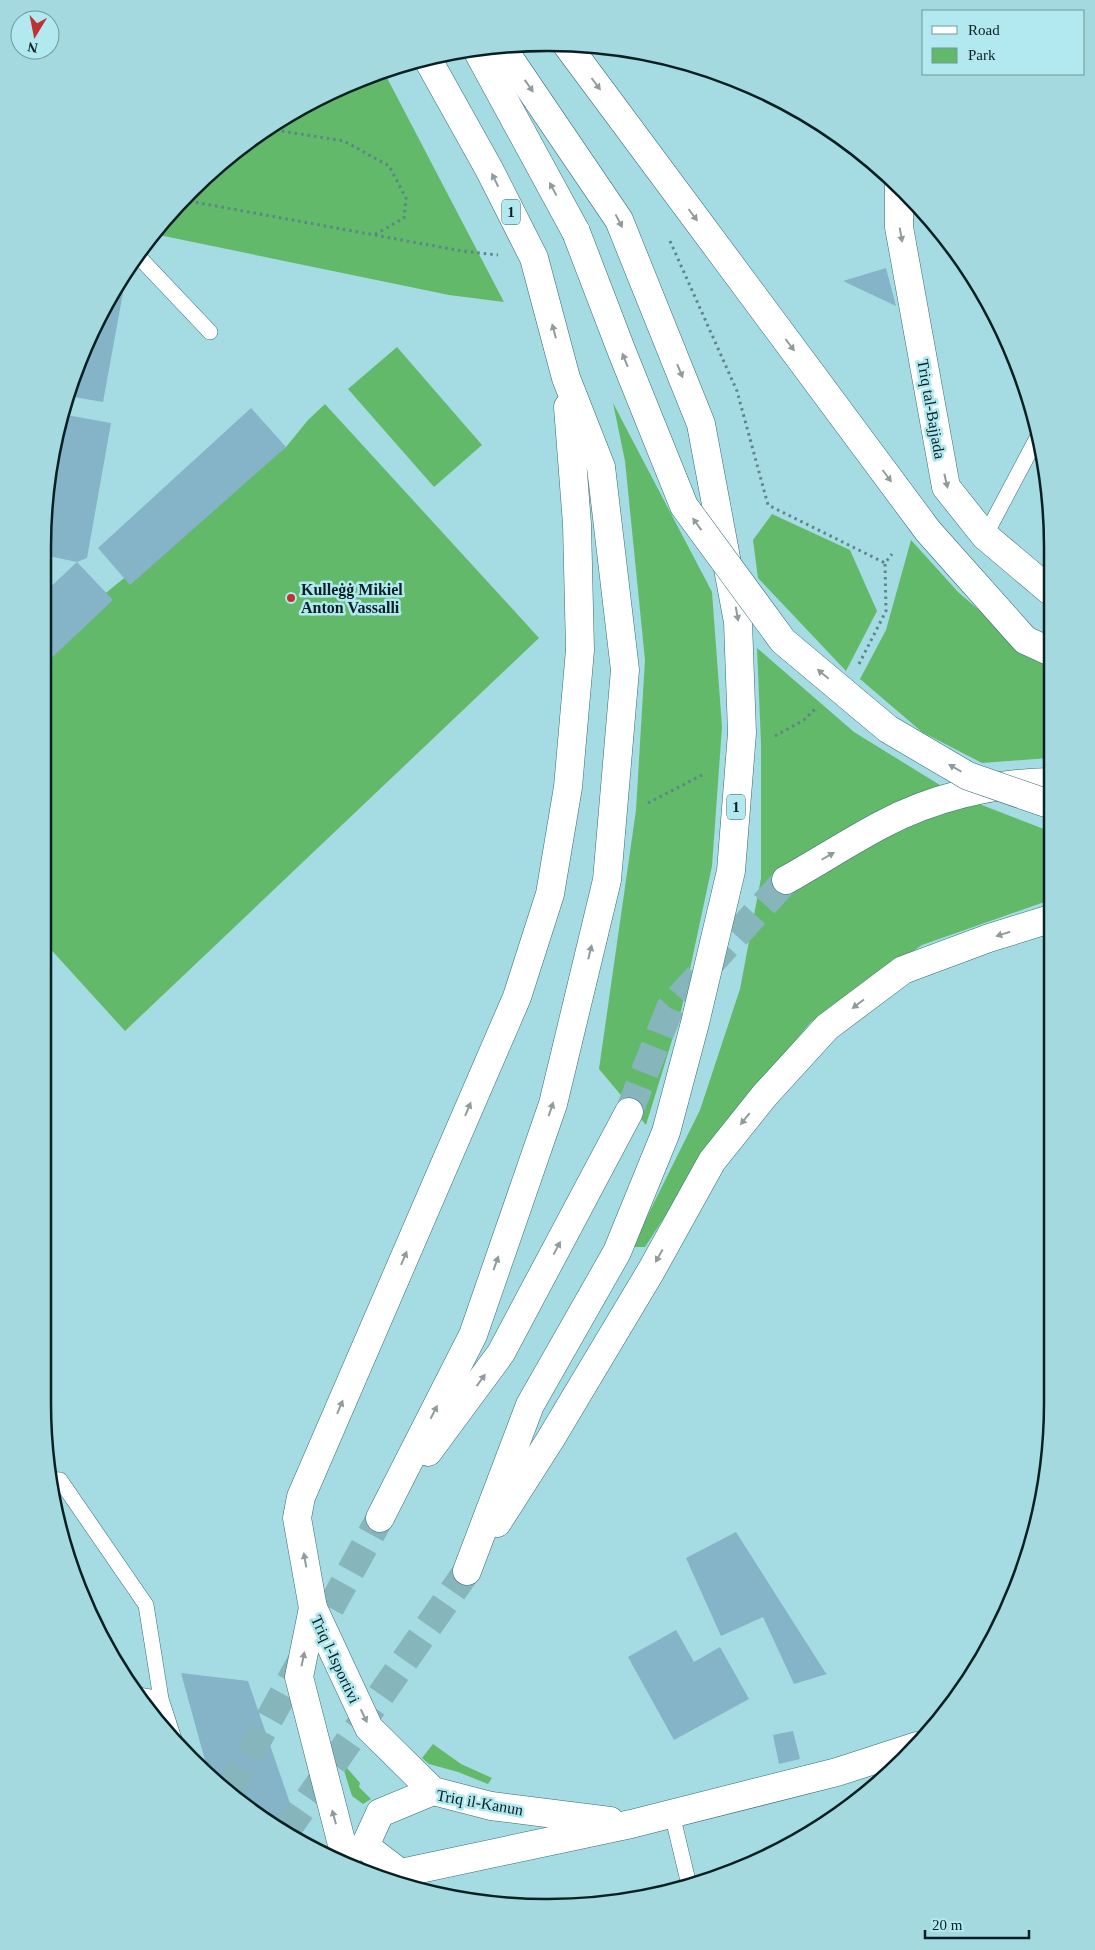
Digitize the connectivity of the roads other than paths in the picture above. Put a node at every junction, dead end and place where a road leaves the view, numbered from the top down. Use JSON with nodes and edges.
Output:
{"nodes":[{"id":1,"x":572,"y":52,"type":"edge"},
{"id":2,"x":506,"y":53,"type":"edge"},
{"id":3,"x":480,"y":56,"type":"edge"},
{"id":4,"x":431,"y":65,"type":"edge"},
{"id":5,"x":899,"y":198,"type":"edge"},
{"id":6,"x":143,"y":261,"type":"edge"},
{"id":7,"x":210,"y":332,"type":"dead end"},
{"id":8,"x":566,"y":378,"type":"junction"},
{"id":9,"x":1033,"y":446,"type":"edge"},
{"id":10,"x":985,"y":536,"type":"junction"},
{"id":11,"x":1044,"y":586,"type":"edge"},
{"id":12,"x":1044,"y":649,"type":"edge"},
{"id":13,"x":1044,"y":782,"type":"edge"},
{"id":14,"x":1044,"y":802,"type":"edge"},
{"id":15,"x":786,"y":880,"type":"tunnel mouth"},
{"id":16,"x":1044,"y":920,"type":"edge"},
{"id":17,"x":629,"y":1112,"type":"tunnel mouth"},
{"id":18,"x":57,"y":1480,"type":"edge"},
{"id":19,"x":313,"y":1608,"type":"junction"},
{"id":20,"x":148,"y":1697,"type":"edge"},
{"id":21,"x":161,"y":1699,"type":"junction"},
{"id":22,"x":169,"y":1724,"type":"edge"},
{"id":23,"x":899,"y":1752,"type":"edge"},
{"id":24,"x":433,"y":1791,"type":"junction"},
{"id":25,"x":672,"y":1814,"type":"junction"},
{"id":26,"x":631,"y":1824,"type":"junction"},
{"id":27,"x":345,"y":1855,"type":"edge"},
{"id":28,"x":389,"y":1872,"type":"edge"},
{"id":29,"x":395,"y":1874,"type":"edge"},
{"id":30,"x":687,"y":1878,"type":"edge"}],
"edges":[{"from":1,"to":12,"type":"main road","one_way":true},
{"from":2,"to":16,"type":"main road","number":"1"},
{"from":14,"to":3,"type":"main road","one_way":true,"bridge":true},
{"from":8,"to":4,"type":"main road","number":"1","one_way":true},
{"from":5,"to":10,"type":"main road","name":"Triq tal-Bajjada","one_way":true},
{"from":6,"to":7,"type":"lane"},
{"from":8,"to":17,"type":"main road","number":"1"},
{"from":19,"to":8,"type":"main road","one_way":true},
{"from":9,"to":10,"type":"lane"},
{"from":10,"to":11,"type":"main road","name":"Triq tal-Bajjada"},
{"from":15,"to":13,"type":"main road","one_way":true},
{"from":18,"to":21,"type":"lane"},
{"from":19,"to":24,"type":"main road","name":"Triq l-Isportivi","one_way":true},
{"from":27,"to":19,"type":"main road","name":"Triq l-Isportivi","one_way":true},
{"from":20,"to":21,"type":"lane"},
{"from":21,"to":22,"type":"lane"},
{"from":23,"to":25,"type":"main road","name":"Triq il-Kanun"},
{"from":24,"to":26,"type":"main road","name":"Triq il-Kanun"},
{"from":24,"to":28,"type":"main road","name":"Triq il-Kanun"},
{"from":25,"to":26,"type":"main road","name":"Triq il-Kanun"},
{"from":25,"to":30,"type":"lane"},
{"from":26,"to":29,"type":"main road","name":"Triq il-Kanun"}]}
